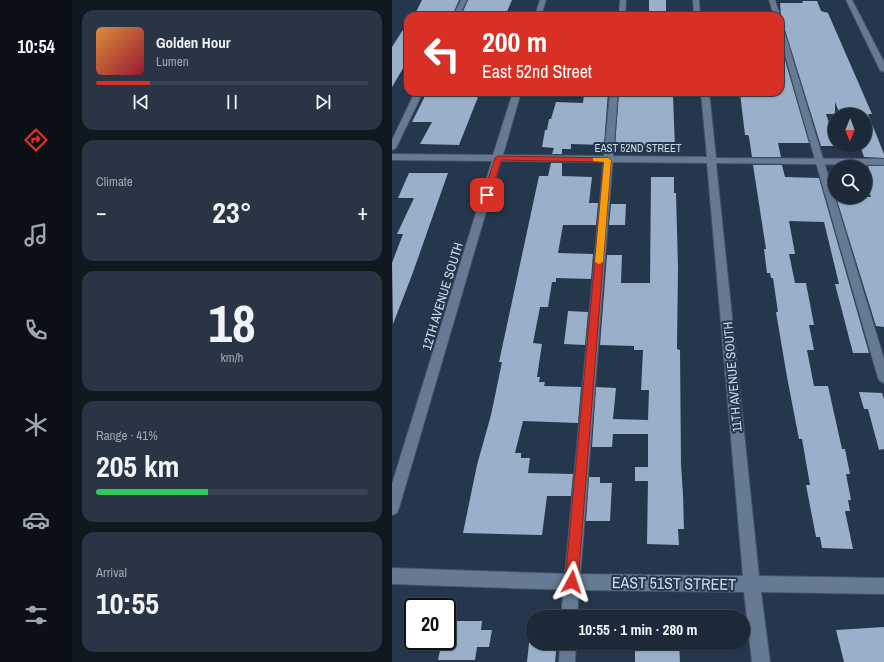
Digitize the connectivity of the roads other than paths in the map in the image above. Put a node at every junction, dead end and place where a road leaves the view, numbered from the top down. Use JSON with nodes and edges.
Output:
{"nodes":[{"id":1,"x":464,"y":0,"type":"edge"},
{"id":2,"x":543,"y":0,"type":"edge"},
{"id":3,"x":623,"y":0,"type":"edge"},
{"id":4,"x":696,"y":0,"type":"edge"},
{"id":5,"x":772,"y":0,"type":"edge"},
{"id":6,"x":849,"y":0,"type":"edge"},
{"id":7,"x":458,"y":12,"type":"edge"},
{"id":8,"x":539,"y":12,"type":"edge"},
{"id":9,"x":622,"y":12,"type":"edge"},
{"id":10,"x":697,"y":12,"type":"edge"},
{"id":11,"x":776,"y":12,"type":"edge"},
{"id":12,"x":784,"y":40,"type":"edge"},
{"id":13,"x":884,"y":70,"type":"edge"},
{"id":14,"x":417,"y":96,"type":"edge"},
{"id":15,"x":516,"y":96,"type":"edge"},
{"id":16,"x":614,"y":96,"type":"edge"},
{"id":17,"x":705,"y":96,"type":"edge"},
{"id":18,"x":392,"y":148,"type":"edge"},
{"id":19,"x":392,"y":156,"type":"edge"},
{"id":20,"x":498,"y":158,"type":"junction"},
{"id":21,"x":608,"y":160,"type":"junction"},
{"id":22,"x":713,"y":160,"type":"junction"},
{"id":23,"x":820,"y":161,"type":"junction"},
{"id":24,"x":884,"y":162,"type":"edge"},
{"id":25,"x":884,"y":378,"type":"edge"},
{"id":26,"x":392,"y":508,"type":"edge"},
{"id":27,"x":392,"y":576,"type":"edge"},
{"id":28,"x":572,"y":582,"type":"junction"},
{"id":29,"x":751,"y":584,"type":"junction"},
{"id":30,"x":884,"y":586,"type":"edge"},
{"id":31,"x":570,"y":610,"type":"edge"},
{"id":32,"x":568,"y":650,"type":"edge"},
{"id":33,"x":567,"y":662,"type":"edge"},
{"id":34,"x":760,"y":662,"type":"edge"}],
"edges":[{"from":1,"to":7,"type":"lane"},
{"from":2,"to":8,"type":"street"},
{"from":3,"to":9,"type":"lane"},
{"from":4,"to":10,"type":"street"},
{"from":5,"to":11,"type":"lane"},
{"from":6,"to":13,"type":"street"},
{"from":12,"to":23,"type":"lane"},
{"from":14,"to":18,"type":"lane"},
{"from":15,"to":20,"type":"street","name":"12TH AVENUE SOUTH"},
{"from":16,"to":21,"type":"lane"},
{"from":17,"to":22,"type":"street","name":"11TH AVENUE SOUTH"},
{"from":19,"to":20,"type":"street","name":"EAST 52ND STREET"},
{"from":20,"to":21,"type":"street","name":"EAST 52ND STREET"},
{"from":20,"to":26,"type":"street","name":"12TH AVENUE SOUTH"},
{"from":21,"to":22,"type":"street","name":"EAST 52ND STREET"},
{"from":21,"to":28,"type":"lane"},
{"from":22,"to":23,"type":"street","name":"EAST 52ND STREET"},
{"from":22,"to":29,"type":"street","name":"11TH AVENUE SOUTH"},
{"from":23,"to":24,"type":"street","name":"EAST 52ND STREET"},
{"from":23,"to":25,"type":"lane"},
{"from":27,"to":28,"type":"street","name":"EAST 51ST STREET"},
{"from":28,"to":29,"type":"street","name":"EAST 51ST STREET"},
{"from":28,"to":31,"type":"lane"},
{"from":29,"to":30,"type":"street","name":"EAST 51ST STREET"},
{"from":29,"to":34,"type":"street","name":"11TH AVENUE SOUTH"},
{"from":32,"to":33,"type":"lane"}]}
